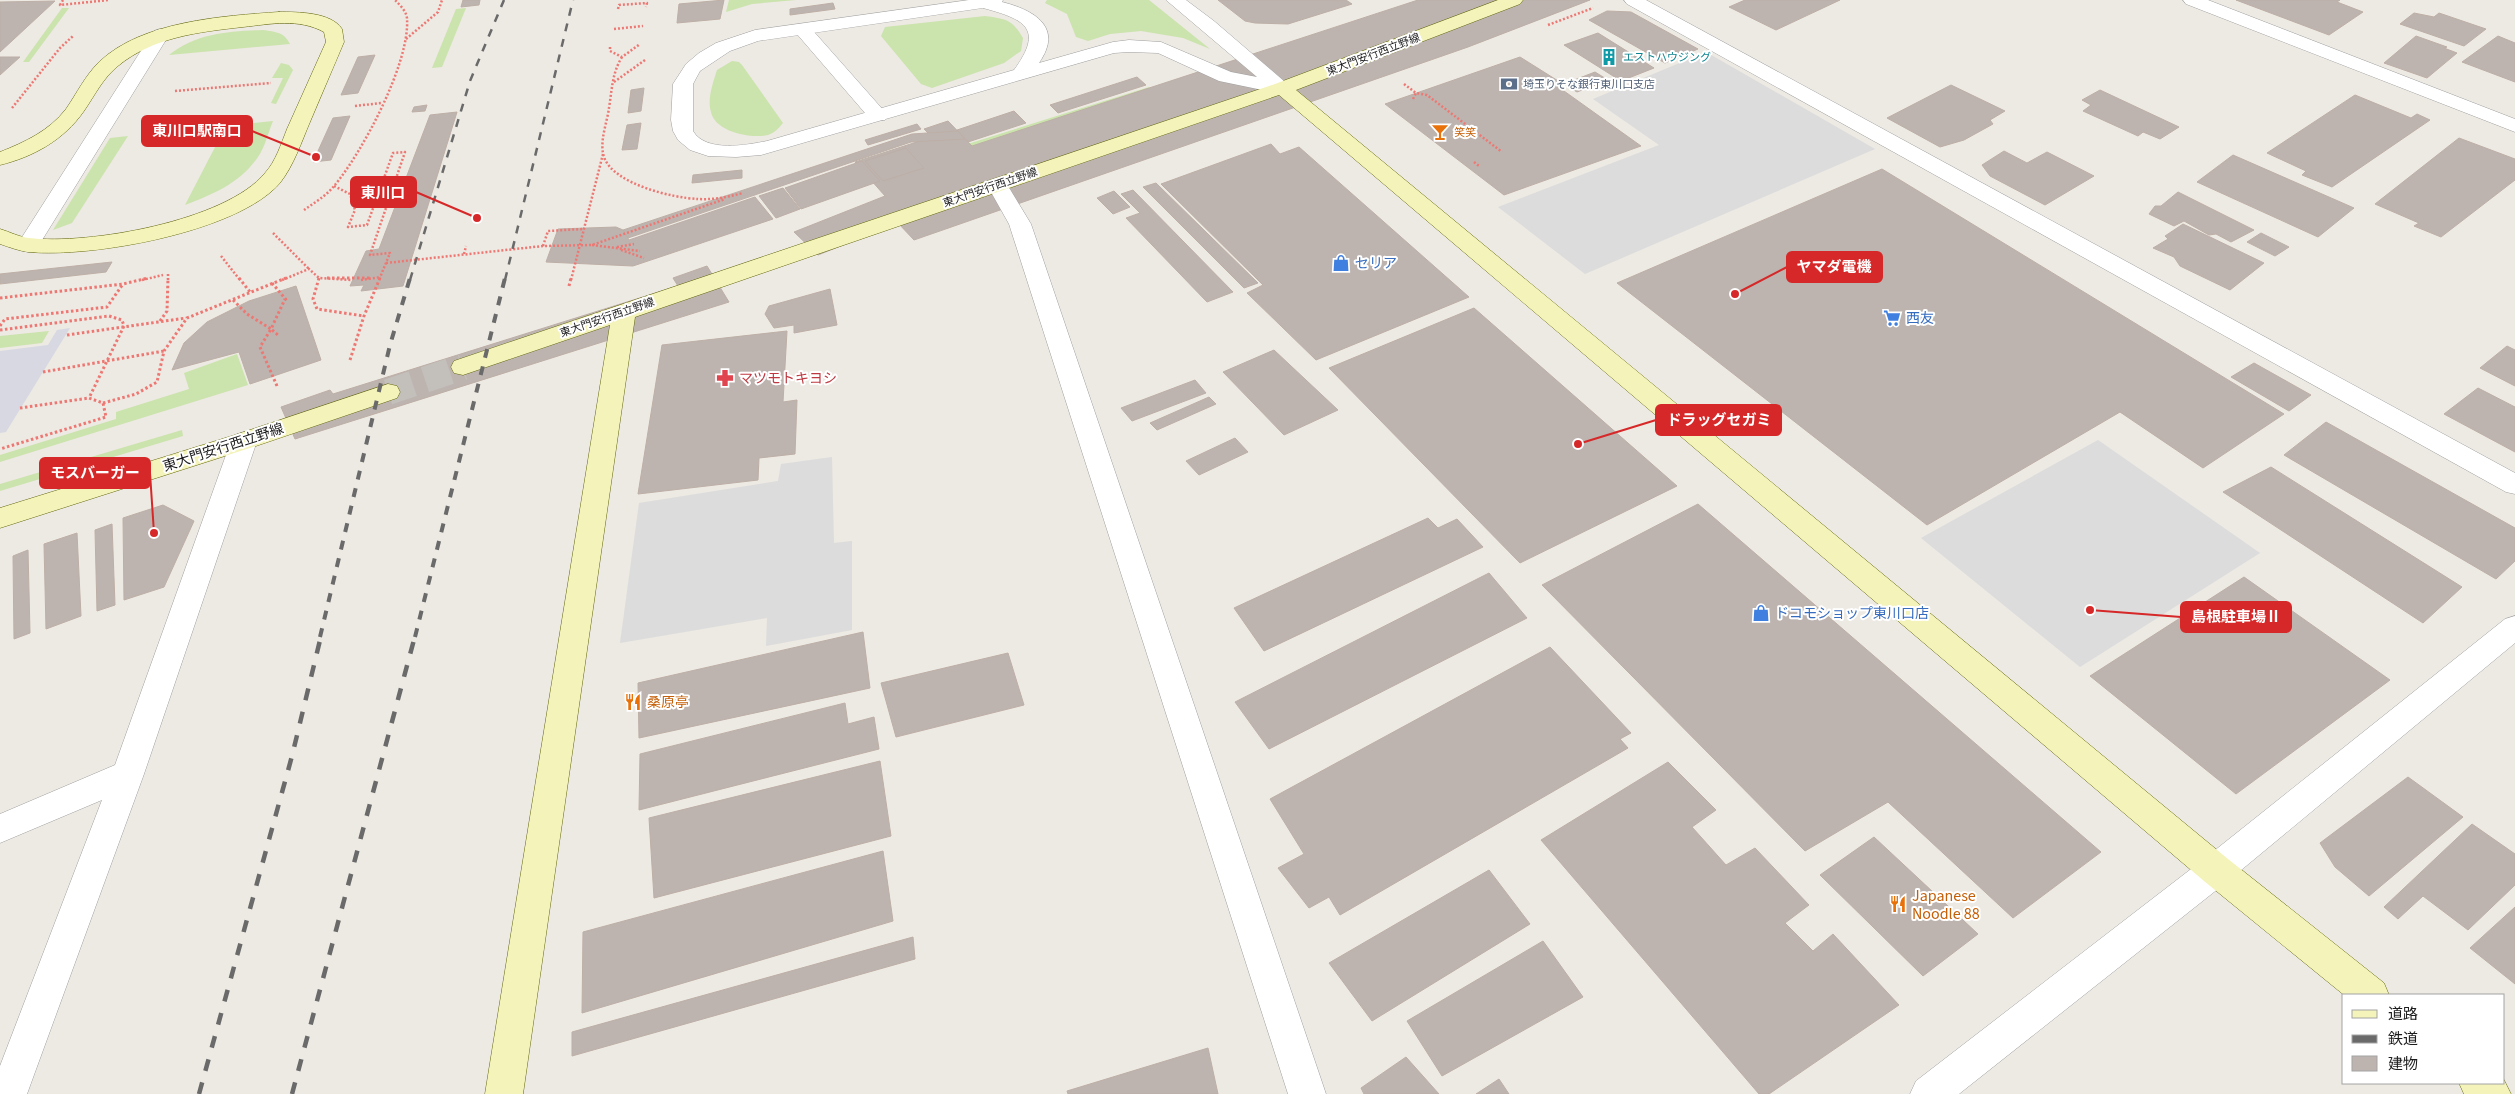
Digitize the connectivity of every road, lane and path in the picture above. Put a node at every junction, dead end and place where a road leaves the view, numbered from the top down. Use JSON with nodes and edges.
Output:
{"nodes":[{"id":1,"x":63,"y":0,"type":"edge"},
{"id":2,"x":109,"y":0,"type":"edge"},
{"id":3,"x":442,"y":0,"type":"edge"},
{"id":4,"x":1175,"y":0,"type":"edge"},
{"id":5,"x":1514,"y":0,"type":"edge"},
{"id":6,"x":1634,"y":0,"type":"edge"},
{"id":7,"x":2192,"y":0,"type":"edge"},
{"id":8,"x":990,"y":1,"type":"edge"},
{"id":9,"x":646,"y":6,"type":"dead end"},
{"id":10,"x":618,"y":9,"type":"dead end"},
{"id":11,"x":643,"y":26,"type":"dead end"},
{"id":12,"x":614,"y":29,"type":"dead end"},
{"id":13,"x":802,"y":29,"type":"junction"},
{"id":14,"x":160,"y":36,"type":"junction"},
{"id":15,"x":406,"y":39,"type":"dead end"},
{"id":16,"x":640,"y":44,"type":"dead end"},
{"id":17,"x":610,"y":47,"type":"dead end"},
{"id":18,"x":622,"y":57,"type":"junction"},
{"id":19,"x":617,"y":64,"type":"dead end"},
{"id":20,"x":1021,"y":74,"type":"junction"},
{"id":21,"x":1402,"y":82,"type":"dead end"},
{"id":22,"x":1282,"y":88,"type":"junction"},
{"id":23,"x":270,"y":91,"type":"dead end"},
{"id":24,"x":172,"y":92,"type":"dead end"},
{"id":25,"x":1416,"y":93,"type":"junction"},
{"id":26,"x":1413,"y":99,"type":"dead end"},
{"id":27,"x":382,"y":103,"type":"dead end"},
{"id":28,"x":352,"y":106,"type":"dead end"},
{"id":29,"x":878,"y":116,"type":"junction"},
{"id":30,"x":2515,"y":126,"type":"edge"},
{"id":31,"x":1502,"y":152,"type":"dead end"},
{"id":32,"x":603,"y":154,"type":"dead end"},
{"id":33,"x":0,"y":160,"type":"edge"},
{"id":34,"x":1474,"y":162,"type":"dead end"},
{"id":35,"x":1479,"y":166,"type":"dead end"},
{"id":36,"x":998,"y":185,"type":"junction"},
{"id":37,"x":334,"y":186,"type":"dead end"},
{"id":38,"x":730,"y":197,"type":"dead end"},
{"id":39,"x":583,"y":229,"type":"junction"},
{"id":40,"x":271,"y":232,"type":"dead end"},
{"id":41,"x":0,"y":236,"type":"edge"},
{"id":42,"x":634,"y":244,"type":"dead end"},
{"id":43,"x":28,"y":245,"type":"junction"},
{"id":44,"x":592,"y":245,"type":"junction"},
{"id":45,"x":466,"y":246,"type":"dead end"},
{"id":46,"x":543,"y":246,"type":"junction"},
{"id":47,"x":578,"y":246,"type":"junction"},
{"id":48,"x":614,"y":248,"type":"junction"},
{"id":49,"x":640,"y":251,"type":"dead end"},
{"id":50,"x":464,"y":254,"type":"junction"},
{"id":51,"x":220,"y":256,"type":"dead end"},
{"id":52,"x":644,"y":258,"type":"dead end"},
{"id":53,"x":386,"y":263,"type":"junction"},
{"id":54,"x":309,"y":270,"type":"junction"},
{"id":55,"x":168,"y":274,"type":"dead end"},
{"id":56,"x":381,"y":277,"type":"junction"},
{"id":57,"x":319,"y":278,"type":"junction"},
{"id":58,"x":272,"y":283,"type":"junction"},
{"id":59,"x":123,"y":284,"type":"dead end"},
{"id":60,"x":250,"y":292,"type":"junction"},
{"id":61,"x":567,"y":293,"type":"dead end"},
{"id":62,"x":233,"y":300,"type":"junction"},
{"id":63,"x":624,"y":311,"type":"junction"},
{"id":64,"x":364,"y":316,"type":"junction"},
{"id":65,"x":187,"y":318,"type":"junction"},
{"id":66,"x":160,"y":322,"type":"junction"},
{"id":67,"x":124,"y":326,"type":"junction"},
{"id":68,"x":0,"y":328,"type":"edge"},
{"id":69,"x":271,"y":329,"type":"junction"},
{"id":70,"x":67,"y":335,"type":"dead end"},
{"id":71,"x":278,"y":335,"type":"dead end"},
{"id":72,"x":164,"y":351,"type":"junction"},
{"id":73,"x":106,"y":362,"type":"junction"},
{"id":74,"x":348,"y":367,"type":"dead end"},
{"id":75,"x":464,"y":367,"type":"tunnel mouth"},
{"id":76,"x":43,"y":372,"type":"dead end"},
{"id":77,"x":273,"y":375,"type":"dead end"},
{"id":78,"x":388,"y":392,"type":"tunnel mouth"},
{"id":79,"x":89,"y":398,"type":"junction"},
{"id":80,"x":104,"y":403,"type":"junction"},
{"id":81,"x":20,"y":408,"type":"dead end"},
{"id":82,"x":244,"y":441,"type":"junction"},
{"id":83,"x":0,"y":449,"type":"edge"},
{"id":84,"x":2515,"y":486,"type":"edge"},
{"id":85,"x":0,"y":518,"type":"edge"},
{"id":86,"x":2515,"y":627,"type":"edge"},
{"id":87,"x":128,"y":774,"type":"junction"},
{"id":88,"x":0,"y":830,"type":"edge"},
{"id":89,"x":2216,"y":870,"type":"junction"},
{"id":90,"x":2370,"y":994,"type":"edge"},
{"id":91,"x":2479,"y":1084,"type":"edge"},
{"id":92,"x":8,"y":1094,"type":"edge"},
{"id":93,"x":504,"y":1094,"type":"edge"},
{"id":94,"x":1307,"y":1094,"type":"edge"},
{"id":95,"x":1929,"y":1094,"type":"edge"},
{"id":96,"x":2492,"y":1094,"type":"edge"}],
"edges":[{"from":1,"to":2,"type":"path"},
{"from":3,"to":15,"type":"path"},
{"from":4,"to":22,"type":"street"},
{"from":5,"to":22,"type":"street","name":"東大門安行西立野線"},
{"from":6,"to":84,"type":"street"},
{"from":7,"to":30,"type":"street"},
{"from":8,"to":13,"type":"street"},
{"from":8,"to":20,"type":"street"},
{"from":9,"to":10,"type":"path"},
{"from":11,"to":12,"type":"path"},
{"from":13,"to":29,"type":"street"},
{"from":13,"to":29,"type":"street"},
{"from":14,"to":33,"type":"street"},
{"from":14,"to":43,"type":"street"},
{"from":14,"to":43,"type":"street"},
{"from":16,"to":18,"type":"path"},
{"from":17,"to":18,"type":"path"},
{"from":18,"to":19,"type":"path"},
{"from":20,"to":22,"type":"street"},
{"from":20,"to":29,"type":"street"},
{"from":21,"to":25,"type":"path"},
{"from":22,"to":36,"type":"street","name":"東大門安行西立野線"},
{"from":22,"to":89,"type":"street"},
{"from":23,"to":24,"type":"path"},
{"from":25,"to":26,"type":"path"},
{"from":25,"to":31,"type":"path"},
{"from":27,"to":28,"type":"path"},
{"from":32,"to":39,"type":"path"},
{"from":34,"to":35,"type":"path"},
{"from":36,"to":63,"type":"street","name":"東大門安行西立野線"},
{"from":36,"to":94,"type":"street"},
{"from":37,"to":53,"type":"path"},
{"from":38,"to":44,"type":"path"},
{"from":39,"to":46,"type":"path"},
{"from":39,"to":47,"type":"path"},
{"from":40,"to":54,"type":"path"},
{"from":41,"to":43,"type":"street"},
{"from":42,"to":48,"type":"path"},
{"from":44,"to":47,"type":"path"},
{"from":44,"to":48,"type":"path"},
{"from":45,"to":50,"type":"path"},
{"from":46,"to":47,"type":"path"},
{"from":46,"to":50,"type":"path"},
{"from":47,"to":61,"type":"path"},
{"from":48,"to":49,"type":"path"},
{"from":48,"to":52,"type":"path"},
{"from":50,"to":53,"type":"path"},
{"from":51,"to":60,"type":"path"},
{"from":53,"to":56,"type":"path"},
{"from":54,"to":57,"type":"path"},
{"from":54,"to":58,"type":"path"},
{"from":55,"to":66,"type":"path"},
{"from":56,"to":57,"type":"path"},
{"from":56,"to":64,"type":"path"},
{"from":57,"to":64,"type":"path"},
{"from":58,"to":60,"type":"path"},
{"from":58,"to":69,"type":"path"},
{"from":59,"to":68,"type":"path"},
{"from":60,"to":62,"type":"path"},
{"from":62,"to":65,"type":"path"},
{"from":62,"to":69,"type":"path"},
{"from":63,"to":75,"type":"street","name":"東大門安行西立野線"},
{"from":63,"to":93,"type":"street"},
{"from":64,"to":74,"type":"path"},
{"from":65,"to":66,"type":"path"},
{"from":65,"to":72,"type":"path"},
{"from":66,"to":67,"type":"path"},
{"from":67,"to":68,"type":"path"},
{"from":67,"to":70,"type":"path"},
{"from":67,"to":73,"type":"path"},
{"from":69,"to":71,"type":"path"},
{"from":69,"to":77,"type":"path"},
{"from":72,"to":73,"type":"path"},
{"from":72,"to":80,"type":"path"},
{"from":73,"to":76,"type":"path"},
{"from":73,"to":79,"type":"path"},
{"from":78,"to":82,"type":"street","name":"東大門安行西立野線"},
{"from":79,"to":80,"type":"path"},
{"from":79,"to":81,"type":"path"},
{"from":80,"to":83,"type":"path"},
{"from":82,"to":85,"type":"street","name":"東大門安行西立野線"},
{"from":82,"to":87,"type":"street"},
{"from":86,"to":89,"type":"street"},
{"from":87,"to":88,"type":"street"},
{"from":87,"to":92,"type":"street"},
{"from":89,"to":90,"type":"street"},
{"from":89,"to":95,"type":"street"},
{"from":91,"to":96,"type":"street"}]}
